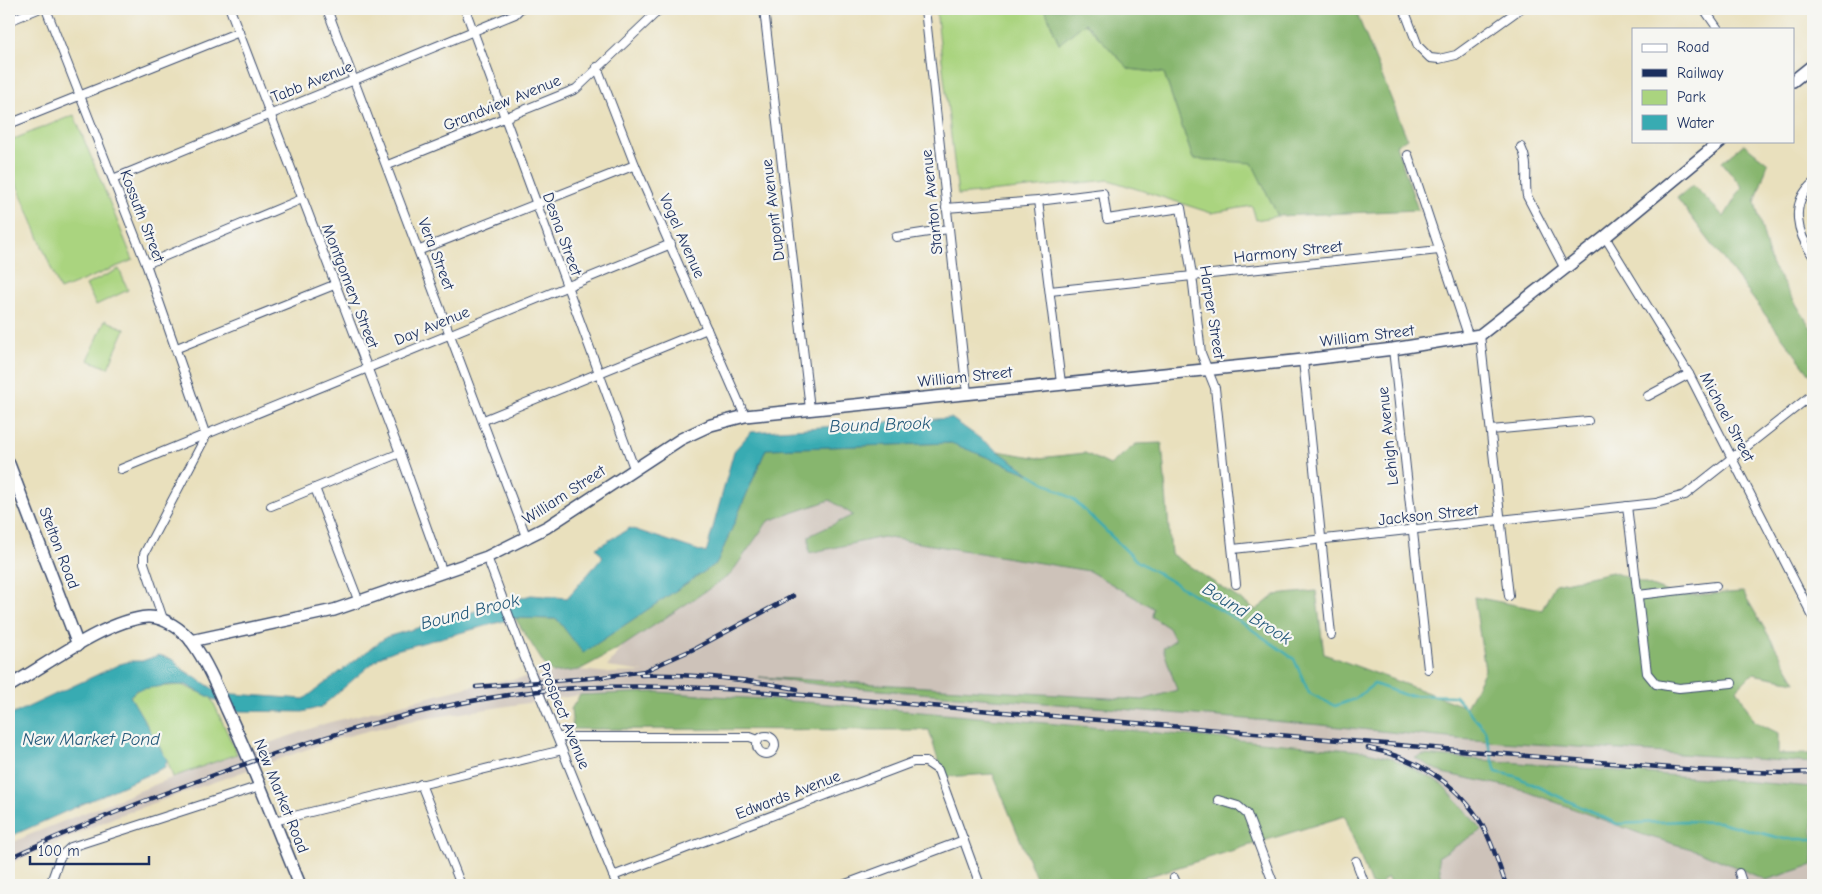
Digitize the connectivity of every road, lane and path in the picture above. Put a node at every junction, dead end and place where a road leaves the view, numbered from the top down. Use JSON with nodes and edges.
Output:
{"nodes":[{"id":1,"x":38,"y":9,"type":"edge"},
{"id":2,"x":46,"y":9,"type":"edge"},
{"id":3,"x":230,"y":9,"type":"edge"},
{"id":4,"x":327,"y":9,"type":"edge"},
{"id":5,"x":465,"y":9,"type":"edge"},
{"id":6,"x":520,"y":9,"type":"edge"},
{"id":7,"x":660,"y":9,"type":"edge"},
{"id":8,"x":764,"y":9,"type":"edge"},
{"id":9,"x":925,"y":9,"type":"edge"},
{"id":10,"x":1404,"y":9,"type":"edge"},
{"id":11,"x":1520,"y":9,"type":"edge"},
{"id":12,"x":1704,"y":9,"type":"edge"},
{"id":13,"x":1811,"y":9,"type":"edge"},
{"id":14,"x":1813,"y":13,"type":"edge"},
{"id":15,"x":9,"y":21,"type":"edge"},
{"id":16,"x":1717,"y":28,"type":"edge"},
{"id":17,"x":473,"y":31,"type":"junction"},
{"id":18,"x":238,"y":32,"type":"junction"},
{"id":19,"x":1813,"y":65,"type":"edge"},
{"id":20,"x":597,"y":67,"type":"junction"},
{"id":21,"x":355,"y":80,"type":"junction"},
{"id":22,"x":1794,"y":80,"type":"edge"},
{"id":23,"x":80,"y":96,"type":"junction"},
{"id":24,"x":270,"y":114,"type":"junction"},
{"id":25,"x":504,"y":116,"type":"junction"},
{"id":26,"x":9,"y":124,"type":"edge"},
{"id":27,"x":1720,"y":142,"type":"edge"},
{"id":28,"x":1521,"y":147,"type":"dead end"},
{"id":29,"x":1408,"y":155,"type":"dead end"},
{"id":30,"x":388,"y":165,"type":"junction"},
{"id":31,"x":635,"y":165,"type":"junction"},
{"id":32,"x":113,"y":179,"type":"junction"},
{"id":33,"x":1813,"y":183,"type":"edge"},
{"id":34,"x":302,"y":199,"type":"junction"},
{"id":35,"x":1038,"y":201,"type":"junction"},
{"id":36,"x":536,"y":204,"type":"junction"},
{"id":37,"x":946,"y":208,"type":"junction"},
{"id":38,"x":948,"y":229,"type":"junction"},
{"id":39,"x":896,"y":236,"type":"dead end"},
{"id":40,"x":1605,"y":237,"type":"junction"},
{"id":41,"x":671,"y":244,"type":"junction"},
{"id":42,"x":420,"y":250,"type":"junction"},
{"id":43,"x":1440,"y":250,"type":"junction"},
{"id":44,"x":1813,"y":256,"type":"edge"},
{"id":45,"x":146,"y":264,"type":"junction"},
{"id":46,"x":1565,"y":270,"type":"junction"},
{"id":47,"x":1192,"y":275,"type":"junction"},
{"id":48,"x":334,"y":285,"type":"junction"},
{"id":49,"x":567,"y":286,"type":"junction"},
{"id":50,"x":1050,"y":292,"type":"junction"},
{"id":51,"x":707,"y":328,"type":"junction"},
{"id":52,"x":451,"y":333,"type":"junction"},
{"id":53,"x":1475,"y":336,"type":"junction"},
{"id":54,"x":176,"y":348,"type":"junction"},
{"id":55,"x":1393,"y":349,"type":"junction"},
{"id":56,"x":1303,"y":360,"type":"junction"},
{"id":57,"x":366,"y":368,"type":"junction"},
{"id":58,"x":1207,"y":369,"type":"junction"},
{"id":59,"x":599,"y":371,"type":"junction"},
{"id":60,"x":1689,"y":374,"type":"junction"},
{"id":61,"x":1062,"y":383,"type":"junction"},
{"id":62,"x":967,"y":393,"type":"junction"},
{"id":63,"x":1648,"y":396,"type":"dead end"},
{"id":64,"x":1813,"y":396,"type":"edge"},
{"id":65,"x":810,"y":409,"type":"junction"},
{"id":66,"x":745,"y":416,"type":"junction"},
{"id":67,"x":484,"y":420,"type":"junction"},
{"id":68,"x":1588,"y":421,"type":"dead end"},
{"id":69,"x":1491,"y":430,"type":"junction"},
{"id":70,"x":206,"y":436,"type":"junction"},
{"id":71,"x":400,"y":453,"type":"junction"},
{"id":72,"x":1732,"y":456,"type":"junction"},
{"id":73,"x":9,"y":464,"type":"edge"},
{"id":74,"x":634,"y":468,"type":"junction"},
{"id":75,"x":121,"y":469,"type":"dead end"},
{"id":76,"x":315,"y":488,"type":"junction"},
{"id":77,"x":271,"y":506,"type":"dead end"},
{"id":78,"x":1627,"y":506,"type":"junction"},
{"id":79,"x":1501,"y":522,"type":"junction"},
{"id":80,"x":1412,"y":531,"type":"junction"},
{"id":81,"x":527,"y":539,"type":"junction"},
{"id":82,"x":1321,"y":539,"type":"junction"},
{"id":83,"x":1233,"y":549,"type":"junction"},
{"id":84,"x":487,"y":557,"type":"junction"},
{"id":85,"x":443,"y":573,"type":"junction"},
{"id":86,"x":1236,"y":584,"type":"dead end"},
{"id":87,"x":1716,"y":586,"type":"dead end"},
{"id":88,"x":1638,"y":595,"type":"junction"},
{"id":89,"x":1509,"y":596,"type":"dead end"},
{"id":90,"x":359,"y":602,"type":"junction"},
{"id":91,"x":1813,"y":617,"type":"edge"},
{"id":92,"x":163,"y":619,"type":"junction"},
{"id":93,"x":1331,"y":634,"type":"dead end"},
{"id":94,"x":191,"y":641,"type":"junction"},
{"id":95,"x":78,"y":645,"type":"junction"},
{"id":96,"x":1428,"y":670,"type":"dead end"},
{"id":97,"x":1732,"y":683,"type":"dead end"},
{"id":98,"x":9,"y":686,"type":"edge"},
{"id":99,"x":558,"y":737,"type":"junction"},
{"id":100,"x":758,"y":740,"type":"dead end"},
{"id":101,"x":562,"y":750,"type":"junction"},
{"id":102,"x":421,"y":784,"type":"junction"},
{"id":103,"x":260,"y":786,"type":"junction"},
{"id":104,"x":1218,"y":800,"type":"dead end"},
{"id":105,"x":274,"y":821,"type":"junction"},
{"id":106,"x":964,"y":840,"type":"junction"},
{"id":107,"x":1356,"y":862,"type":"dead end"},
{"id":108,"x":1739,"y":873,"type":"dead end"},
{"id":109,"x":613,"y":876,"type":"junction"},
{"id":110,"x":50,"y":885,"type":"edge"},
{"id":111,"x":300,"y":885,"type":"edge"},
{"id":112,"x":461,"y":885,"type":"edge"},
{"id":113,"x":617,"y":885,"type":"edge"},
{"id":114,"x":843,"y":885,"type":"edge"},
{"id":115,"x":980,"y":885,"type":"edge"},
{"id":116,"x":1274,"y":885,"type":"edge"},
{"id":117,"x":1365,"y":885,"type":"edge"},
{"id":118,"x":1743,"y":885,"type":"edge"}],
"edges":[{"from":1,"to":15,"type":"street"},
{"from":2,"to":23,"type":"street","name":"Kossuth Street"},
{"from":3,"to":18,"type":"street","name":"Montgomery Street"},
{"from":4,"to":21,"type":"street","name":"Vera Street"},
{"from":5,"to":17,"type":"street","name":"Desna Street"},
{"from":6,"to":17,"type":"street","name":"Tabb Avenue"},
{"from":7,"to":20,"type":"street","name":"Grandview Avenue"},
{"from":8,"to":65,"type":"street","name":"Dupont Avenue"},
{"from":9,"to":37,"type":"street","name":"Stanton Avenue"},
{"from":10,"to":11,"type":"street"},
{"from":12,"to":16,"type":"street"},
{"from":13,"to":14,"type":"street"},
{"from":17,"to":21,"type":"street","name":"Tabb Avenue"},
{"from":17,"to":25,"type":"street","name":"Desna Street"},
{"from":18,"to":23,"type":"street"},
{"from":18,"to":24,"type":"street","name":"Montgomery Street"},
{"from":19,"to":22,"type":"main road"},
{"from":20,"to":25,"type":"street","name":"Grandview Avenue"},
{"from":20,"to":31,"type":"street","name":"Vogel Avenue"},
{"from":21,"to":24,"type":"street","name":"Tabb Avenue"},
{"from":21,"to":30,"type":"street","name":"Vera Street"},
{"from":23,"to":26,"type":"street"},
{"from":23,"to":32,"type":"street","name":"Kossuth Street"},
{"from":24,"to":32,"type":"street","name":"Tabb Avenue"},
{"from":24,"to":34,"type":"street","name":"Montgomery Street"},
{"from":25,"to":30,"type":"street","name":"Grandview Avenue"},
{"from":25,"to":36,"type":"street","name":"Desna Street"},
{"from":27,"to":40,"type":"main road","name":"William Street"},
{"from":28,"to":46,"type":"street"},
{"from":29,"to":43,"type":"street"},
{"from":30,"to":42,"type":"street","name":"Vera Street"},
{"from":31,"to":36,"type":"street"},
{"from":31,"to":41,"type":"street","name":"Vogel Avenue"},
{"from":32,"to":45,"type":"street","name":"Kossuth Street"},
{"from":33,"to":44,"type":"street"},
{"from":34,"to":45,"type":"street"},
{"from":34,"to":48,"type":"street","name":"Montgomery Street"},
{"from":35,"to":37,"type":"street"},
{"from":35,"to":47,"type":"street","name":"Harper Street"},
{"from":35,"to":50,"type":"street"},
{"from":36,"to":42,"type":"street"},
{"from":36,"to":49,"type":"street","name":"Desna Street"},
{"from":37,"to":38,"type":"street","name":"Stanton Avenue"},
{"from":38,"to":39,"type":"street"},
{"from":38,"to":62,"type":"street","name":"Stanton Avenue"},
{"from":40,"to":46,"type":"main road","name":"William Street"},
{"from":40,"to":60,"type":"street","name":"Michael Street"},
{"from":41,"to":49,"type":"street","name":"Day Avenue"},
{"from":41,"to":51,"type":"street","name":"Vogel Avenue"},
{"from":42,"to":52,"type":"street","name":"Vera Street"},
{"from":43,"to":47,"type":"street","name":"Harmony Street"},
{"from":43,"to":53,"type":"street"},
{"from":45,"to":54,"type":"street","name":"Kossuth Street"},
{"from":46,"to":53,"type":"main road","name":"William Street"},
{"from":47,"to":50,"type":"street","name":"Harmony Street"},
{"from":47,"to":58,"type":"street","name":"Harper Street"},
{"from":48,"to":54,"type":"street"},
{"from":48,"to":57,"type":"street","name":"Montgomery Street"},
{"from":49,"to":52,"type":"street","name":"Day Avenue"},
{"from":49,"to":59,"type":"street","name":"Desna Street"},
{"from":50,"to":61,"type":"street"},
{"from":51,"to":59,"type":"street"},
{"from":51,"to":66,"type":"street","name":"Vogel Avenue"},
{"from":52,"to":57,"type":"street","name":"Day Avenue"},
{"from":52,"to":67,"type":"street","name":"Vera Street"},
{"from":53,"to":55,"type":"main road","name":"William Street"},
{"from":53,"to":69,"type":"street"},
{"from":54,"to":70,"type":"street","name":"Kossuth Street"},
{"from":55,"to":56,"type":"main road","name":"William Street"},
{"from":55,"to":80,"type":"street","name":"Lehigh Avenue"},
{"from":56,"to":58,"type":"main road","name":"William Street"},
{"from":56,"to":82,"type":"street"},
{"from":57,"to":70,"type":"street","name":"Day Avenue"},
{"from":57,"to":71,"type":"street","name":"Montgomery Street"},
{"from":58,"to":61,"type":"main road","name":"William Street"},
{"from":58,"to":83,"type":"street","name":"Harper Street"},
{"from":59,"to":67,"type":"street"},
{"from":59,"to":74,"type":"street","name":"Desna Street"},
{"from":60,"to":63,"type":"street"},
{"from":60,"to":72,"type":"street","name":"Michael Street"},
{"from":61,"to":62,"type":"main road","name":"William Street"},
{"from":62,"to":65,"type":"main road","name":"William Street"},
{"from":64,"to":72,"type":"street","name":"Jackson Street"},
{"from":65,"to":66,"type":"main road","name":"William Street"},
{"from":66,"to":74,"type":"main road","name":"William Street"},
{"from":67,"to":81,"type":"street","name":"Vera Street"},
{"from":68,"to":69,"type":"street"},
{"from":69,"to":79,"type":"street"},
{"from":70,"to":75,"type":"street","name":"Day Avenue"},
{"from":70,"to":92,"type":"street"},
{"from":71,"to":76,"type":"street"},
{"from":71,"to":85,"type":"street","name":"Montgomery Street"},
{"from":72,"to":78,"type":"street","name":"Jackson Street"},
{"from":72,"to":91,"type":"street","name":"Michael Street"},
{"from":73,"to":95,"type":"main road","name":"Stelton Road"},
{"from":74,"to":81,"type":"main road","name":"William Street"},
{"from":76,"to":77,"type":"street"},
{"from":76,"to":90,"type":"street"},
{"from":78,"to":79,"type":"street","name":"Jackson Street"},
{"from":78,"to":88,"type":"street"},
{"from":79,"to":80,"type":"street","name":"Jackson Street"},
{"from":79,"to":89,"type":"street"},
{"from":80,"to":82,"type":"street","name":"Jackson Street"},
{"from":80,"to":96,"type":"street","name":"Lehigh Avenue"},
{"from":81,"to":84,"type":"main road","name":"William Street"},
{"from":82,"to":83,"type":"street","name":"Jackson Street"},
{"from":82,"to":93,"type":"street"},
{"from":83,"to":86,"type":"street","name":"Harper Street"},
{"from":84,"to":85,"type":"main road","name":"William Street"},
{"from":84,"to":99,"type":"street","name":"Prospect Avenue"},
{"from":85,"to":90,"type":"main road","name":"William Street"},
{"from":87,"to":88,"type":"street"},
{"from":88,"to":97,"type":"street"},
{"from":90,"to":94,"type":"main road","name":"William Street"},
{"from":92,"to":94,"type":"main road"},
{"from":92,"to":95,"type":"main road"},
{"from":94,"to":103,"type":"main road","name":"New Market Road"},
{"from":95,"to":98,"type":"main road"},
{"from":99,"to":100,"type":"street"},
{"from":99,"to":101,"type":"street","name":"Prospect Avenue"},
{"from":101,"to":102,"type":"street"},
{"from":101,"to":109,"type":"street","name":"Prospect Avenue"},
{"from":102,"to":105,"type":"street"},
{"from":102,"to":112,"type":"street"},
{"from":103,"to":105,"type":"main road","name":"New Market Road"},
{"from":103,"to":110,"type":"street"},
{"from":104,"to":116,"type":"street"},
{"from":105,"to":111,"type":"main road","name":"New Market Road"},
{"from":106,"to":109,"type":"street","name":"Edwards Avenue"},
{"from":106,"to":114,"type":"street"},
{"from":106,"to":115,"type":"street","name":"Edwards Avenue"},
{"from":107,"to":117,"type":"street"},
{"from":108,"to":118,"type":"street"},
{"from":109,"to":113,"type":"street","name":"Prospect Avenue"}]}
